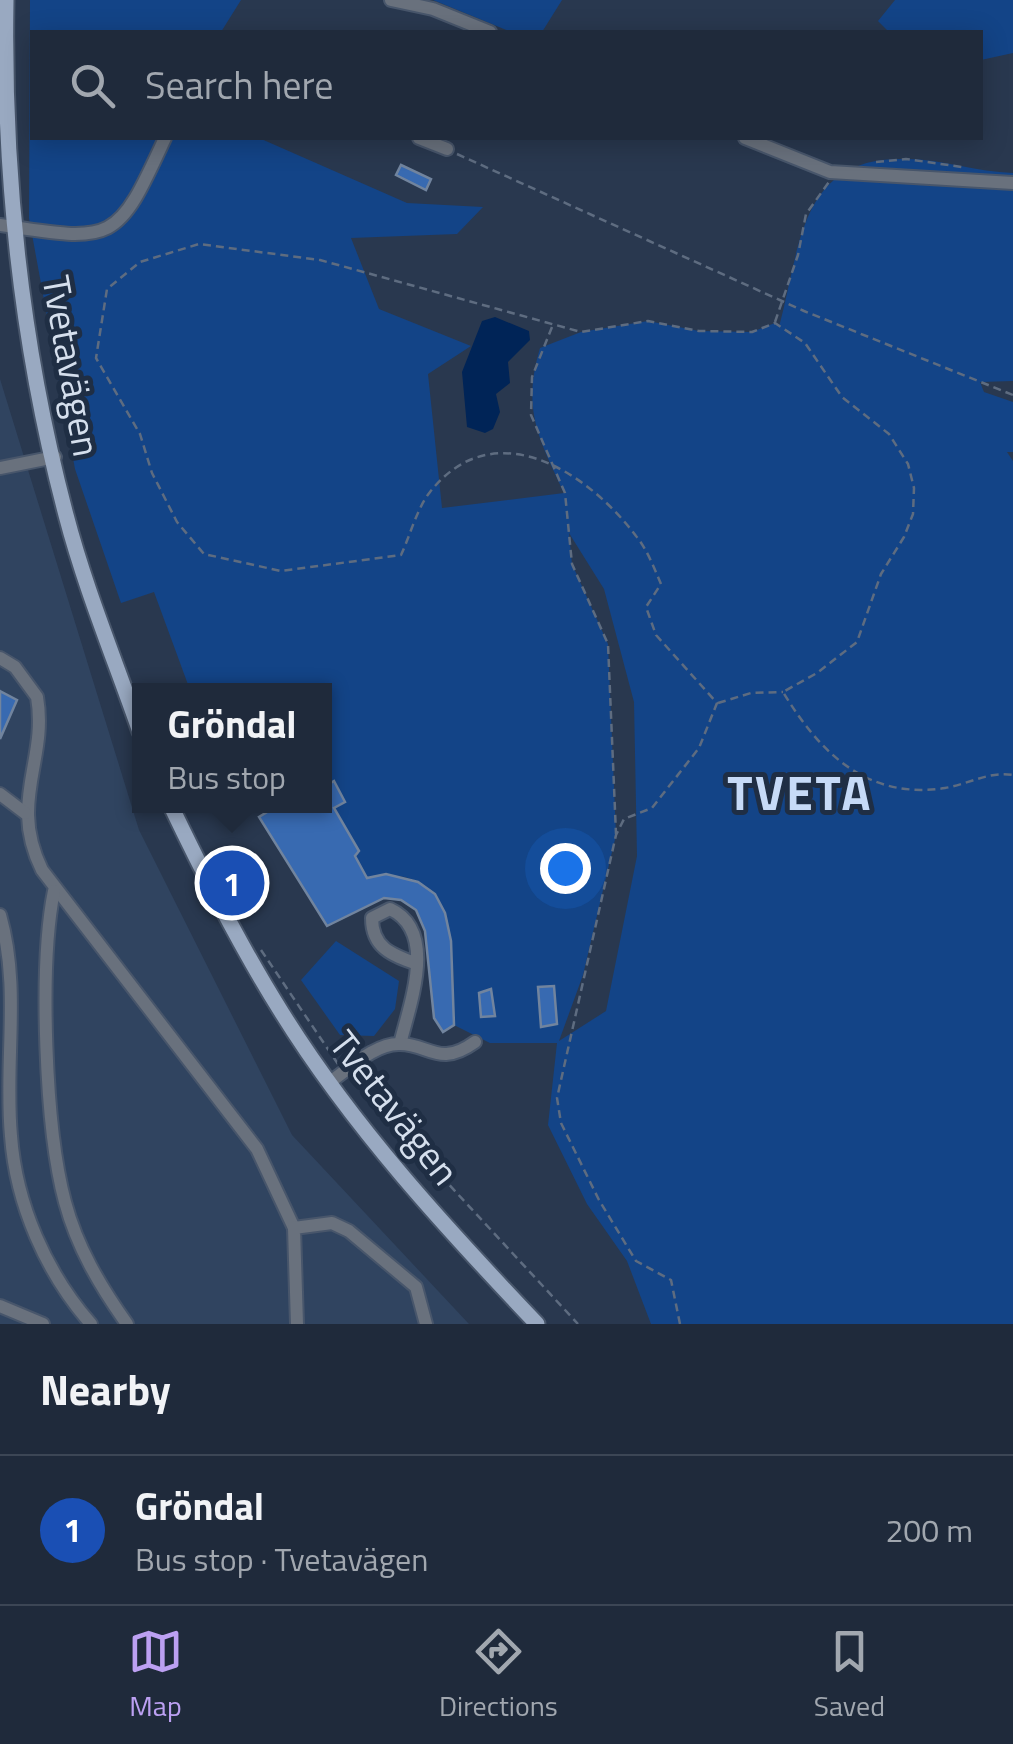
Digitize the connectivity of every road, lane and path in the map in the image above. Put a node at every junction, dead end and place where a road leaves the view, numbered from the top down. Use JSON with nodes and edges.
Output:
{"nodes":[{"id":1,"x":6,"y":0,"type":"edge"},
{"id":2,"x":391,"y":0,"type":"edge"},
{"id":3,"x":485,"y":30,"type":"edge"},
{"id":4,"x":164,"y":140,"type":"edge"},
{"id":5,"x":424,"y":140,"type":"edge"},
{"id":6,"x":750,"y":140,"type":"edge"},
{"id":7,"x":447,"y":149,"type":"joint"},
{"id":8,"x":873,"y":162,"type":"dead end"},
{"id":9,"x":972,"y":169,"type":"dead end"},
{"id":10,"x":838,"y":173,"type":"junction"},
{"id":11,"x":1013,"y":183,"type":"edge"},
{"id":12,"x":8,"y":226,"type":"edge"},
{"id":13,"x":554,"y":324,"type":"junction"},
{"id":14,"x":775,"y":324,"type":"junction"},
{"id":15,"x":1013,"y":395,"type":"edge"},
{"id":16,"x":54,"y":458,"type":"junction"},
{"id":17,"x":550,"y":463,"type":"junction"},
{"id":18,"x":0,"y":468,"type":"edge"},
{"id":19,"x":0,"y":658,"type":"edge"},
{"id":20,"x":783,"y":692,"type":"junction"},
{"id":21,"x":717,"y":703,"type":"junction"},
{"id":22,"x":132,"y":709,"type":"edge"},
{"id":23,"x":1013,"y":775,"type":"edge"},
{"id":24,"x":0,"y":794,"type":"edge"},
{"id":25,"x":25,"y":813,"type":"junction"},
{"id":26,"x":175,"y":813,"type":"edge"},
{"id":27,"x":616,"y":835,"type":"junction"},
{"id":28,"x":54,"y":890,"type":"junction"},
{"id":29,"x":0,"y":915,"type":"edge"},
{"id":30,"x":247,"y":950,"type":"junction"},
{"id":31,"x":416,"y":964,"type":"junction"},
{"id":32,"x":474,"y":1042,"type":"dead end"},
{"id":33,"x":400,"y":1044,"type":"junction"},
{"id":34,"x":11,"y":1053,"type":"junction"},
{"id":35,"x":346,"y":1071,"type":"junction"},
{"id":36,"x":330,"y":1082,"type":"junction"},
{"id":37,"x":0,"y":1092,"type":"edge"},
{"id":38,"x":294,"y":1228,"type":"junction"},
{"id":39,"x":0,"y":1306,"type":"edge"},
{"id":40,"x":43,"y":1324,"type":"edge"},
{"id":41,"x":91,"y":1324,"type":"edge"},
{"id":42,"x":127,"y":1324,"type":"edge"},
{"id":43,"x":298,"y":1324,"type":"edge"},
{"id":44,"x":426,"y":1324,"type":"edge"},
{"id":45,"x":537,"y":1324,"type":"edge"},
{"id":46,"x":578,"y":1324,"type":"edge"},
{"id":47,"x":680,"y":1324,"type":"edge"}],
"edges":[{"from":1,"to":12,"type":"main road","name":"Tvetavägen"},
{"from":2,"to":3,"type":"street"},
{"from":4,"to":12,"type":"street"},
{"from":5,"to":7,"type":"street"},
{"from":6,"to":10,"type":"street"},
{"from":7,"to":15,"type":"path"},
{"from":8,"to":9,"type":"path"},
{"from":10,"to":11,"type":"street"},
{"from":10,"to":14,"type":"path"},
{"from":12,"to":16,"type":"main road","name":"Tvetavägen"},
{"from":13,"to":14,"type":"path"},
{"from":13,"to":17,"type":"path"},
{"from":13,"to":17,"type":"path"},
{"from":14,"to":20,"type":"path"},
{"from":16,"to":18,"type":"street"},
{"from":16,"to":22,"type":"main road","name":"Tvetavägen"},
{"from":17,"to":21,"type":"path"},
{"from":17,"to":27,"type":"path"},
{"from":19,"to":25,"type":"street"},
{"from":20,"to":21,"type":"path"},
{"from":20,"to":23,"type":"path"},
{"from":21,"to":27,"type":"path"},
{"from":24,"to":25,"type":"street"},
{"from":25,"to":28,"type":"street"},
{"from":26,"to":30,"type":"main road","name":"Tvetavägen"},
{"from":27,"to":47,"type":"path"},
{"from":28,"to":38,"type":"street"},
{"from":28,"to":42,"type":"street"},
{"from":29,"to":34,"type":"street"},
{"from":30,"to":35,"type":"path"},
{"from":30,"to":36,"type":"main road","name":"Tvetavägen"},
{"from":31,"to":31,"type":"street"},
{"from":31,"to":33,"type":"street"},
{"from":32,"to":33,"type":"street"},
{"from":33,"to":35,"type":"street"},
{"from":34,"to":37,"type":"street"},
{"from":34,"to":41,"type":"street"},
{"from":35,"to":36,"type":"street"},
{"from":35,"to":46,"type":"path"},
{"from":36,"to":45,"type":"main road","name":"Tvetavägen"},
{"from":38,"to":43,"type":"street"},
{"from":38,"to":44,"type":"street"},
{"from":39,"to":40,"type":"street"}]}
